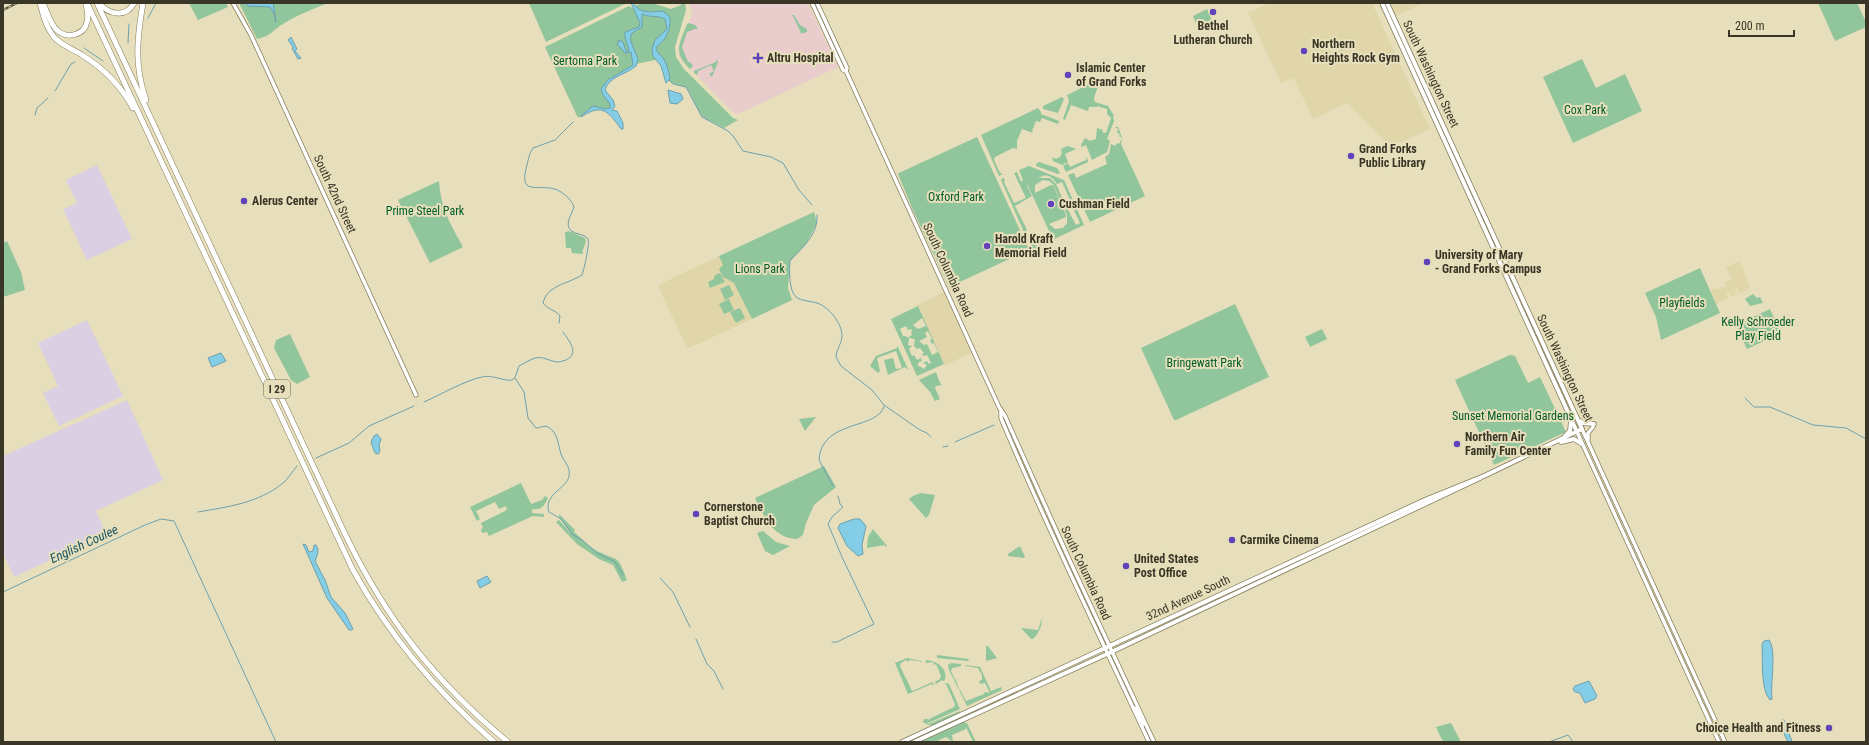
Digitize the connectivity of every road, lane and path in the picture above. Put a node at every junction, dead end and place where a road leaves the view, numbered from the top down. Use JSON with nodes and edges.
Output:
{"nodes":[{"id":1,"x":41,"y":3,"type":"edge"},
{"id":2,"x":46,"y":3,"type":"edge"},
{"id":3,"x":87,"y":3,"type":"edge"},
{"id":4,"x":98,"y":3,"type":"edge"},
{"id":5,"x":134,"y":3,"type":"edge"},
{"id":6,"x":143,"y":3,"type":"edge"},
{"id":7,"x":233,"y":3,"type":"edge"},
{"id":8,"x":812,"y":3,"type":"edge"},
{"id":9,"x":817,"y":3,"type":"edge"},
{"id":10,"x":1382,"y":3,"type":"edge"},
{"id":11,"x":1387,"y":3,"type":"edge"},
{"id":12,"x":46,"y":10,"type":"junction"},
{"id":13,"x":845,"y":69,"type":"junction"},
{"id":14,"x":153,"y":122,"type":"junction"},
{"id":15,"x":147,"y":130,"type":"junction"},
{"id":16,"x":1553,"y":367,"type":"junction"},
{"id":17,"x":1548,"y":369,"type":"junction"},
{"id":18,"x":416,"y":395,"type":"dead end"},
{"id":19,"x":1001,"y":411,"type":"junction"},
{"id":20,"x":1570,"y":417,"type":"junction"},
{"id":21,"x":1578,"y":420,"type":"junction"},
{"id":22,"x":1594,"y":425,"type":"joint"},
{"id":23,"x":1582,"y":429,"type":"junction"},
{"id":24,"x":1577,"y":432,"type":"junction"},
{"id":25,"x":1559,"y":440,"type":"junction"},
{"id":26,"x":1588,"y":442,"type":"junction"},
{"id":27,"x":1582,"y":444,"type":"junction"},
{"id":28,"x":1549,"y":445,"type":"junction"},
{"id":29,"x":1033,"y":482,"type":"junction"},
{"id":30,"x":1029,"y":484,"type":"junction"},
{"id":31,"x":1069,"y":559,"type":"junction"},
{"id":32,"x":1064,"y":561,"type":"junction"},
{"id":33,"x":1225,"y":595,"type":"junction"},
{"id":34,"x":1193,"y":607,"type":"junction"},
{"id":35,"x":1151,"y":633,"type":"junction"},
{"id":36,"x":1109,"y":646,"type":"junction"},
{"id":37,"x":1104,"y":648,"type":"junction"},
{"id":38,"x":1112,"y":651,"type":"junction"},
{"id":39,"x":1107,"y":654,"type":"junction"},
{"id":40,"x":1120,"y":681,"type":"junction"},
{"id":41,"x":1133,"y":707,"type":"junction"},
{"id":42,"x":1139,"y":708,"type":"junction"},
{"id":43,"x":967,"y":715,"type":"junction"},
{"id":44,"x":1151,"y":735,"type":"junction"},
{"id":45,"x":494,"y":742,"type":"edge"},
{"id":46,"x":508,"y":742,"type":"edge"},
{"id":47,"x":902,"y":742,"type":"edge"},
{"id":48,"x":914,"y":742,"type":"edge"},
{"id":49,"x":1149,"y":742,"type":"edge"},
{"id":50,"x":1154,"y":742,"type":"edge"},
{"id":51,"x":1719,"y":742,"type":"edge"},
{"id":52,"x":1725,"y":742,"type":"edge"}],
"edges":[{"from":1,"to":12,"type":"highway"},
{"from":1,"to":15,"type":"highway"},
{"from":2,"to":12,"type":"highway"},
{"from":3,"to":12,"type":"highway"},
{"from":3,"to":15,"type":"highway","number":"I 29"},
{"from":4,"to":5,"type":"highway"},
{"from":4,"to":14,"type":"highway","number":"I 29"},
{"from":6,"to":14,"type":"highway"},
{"from":7,"to":18,"type":"main road","name":"South 42nd Street"},
{"from":8,"to":13,"type":"main road"},
{"from":9,"to":13,"type":"main road","name":"South Columbia Road"},
{"from":10,"to":17,"type":"main road","name":"South Washington Street"},
{"from":11,"to":16,"type":"main road","name":"South Washington Street"},
{"from":13,"to":19,"type":"main road","name":"South Columbia Road"},
{"from":14,"to":46,"type":"highway","number":"I 29"},
{"from":15,"to":45,"type":"highway","number":"I 29"},
{"from":16,"to":17,"type":"main road"},
{"from":16,"to":21,"type":"main road","name":"South Washington Street"},
{"from":17,"to":20,"type":"main road","name":"South Washington Street"},
{"from":19,"to":29,"type":"main road","name":"South Columbia Road"},
{"from":19,"to":30,"type":"main road","name":"South Columbia Road"},
{"from":20,"to":24,"type":"main road","name":"South Washington Street"},
{"from":20,"to":25,"type":"main road"},
{"from":21,"to":22,"type":"main road"},
{"from":21,"to":23,"type":"main road","name":"South Washington Street"},
{"from":22,"to":26,"type":"main road"},
{"from":23,"to":24,"type":"main road","name":"32nd Avenue South"},
{"from":23,"to":26,"type":"main road","name":"South Washington Street"},
{"from":24,"to":25,"type":"main road","name":"32nd Avenue South"},
{"from":24,"to":27,"type":"main road","name":"South Washington Street"},
{"from":25,"to":28,"type":"main road","name":"32nd Avenue South"},
{"from":26,"to":52,"type":"main road","name":"South Washington Street"},
{"from":27,"to":28,"type":"main road"},
{"from":27,"to":51,"type":"main road","name":"South Washington Street"},
{"from":28,"to":33,"type":"main road","name":"32nd Avenue South"},
{"from":29,"to":30,"type":"main road"},
{"from":29,"to":31,"type":"main road","name":"South Columbia Road"},
{"from":30,"to":32,"type":"main road","name":"South Columbia Road"},
{"from":31,"to":32,"type":"main road"},
{"from":31,"to":36,"type":"main road","name":"South Columbia Road"},
{"from":32,"to":37,"type":"main road","name":"South Columbia Road"},
{"from":33,"to":34,"type":"main road","name":"32nd Avenue South"},
{"from":33,"to":35,"type":"main road","name":"32nd Avenue South"},
{"from":34,"to":35,"type":"main road"},
{"from":34,"to":36,"type":"main road","name":"32nd Avenue South"},
{"from":35,"to":38,"type":"main road","name":"32nd Avenue South"},
{"from":36,"to":37,"type":"main road","name":"32nd Avenue South"},
{"from":36,"to":38,"type":"main road","name":"South Columbia Road"},
{"from":37,"to":39,"type":"main road","name":"South Columbia Road"},
{"from":37,"to":43,"type":"main road","name":"32nd Avenue South"},
{"from":38,"to":39,"type":"main road","name":"32nd Avenue South"},
{"from":38,"to":42,"type":"main road","name":"South Columbia Road"},
{"from":39,"to":40,"type":"main road","name":"South Columbia Road"},
{"from":39,"to":43,"type":"main road","name":"32nd Avenue South"},
{"from":40,"to":41,"type":"main road","name":"South Columbia Road"},
{"from":40,"to":42,"type":"main road"},
{"from":41,"to":44,"type":"main road"},
{"from":41,"to":49,"type":"main road","name":"South Columbia Road"},
{"from":42,"to":44,"type":"main road","name":"South Columbia Road"},
{"from":43,"to":47,"type":"main road","name":"32nd Avenue South"},
{"from":43,"to":48,"type":"main road","name":"32nd Avenue South"},
{"from":44,"to":50,"type":"main road","name":"South Columbia Road"}]}
